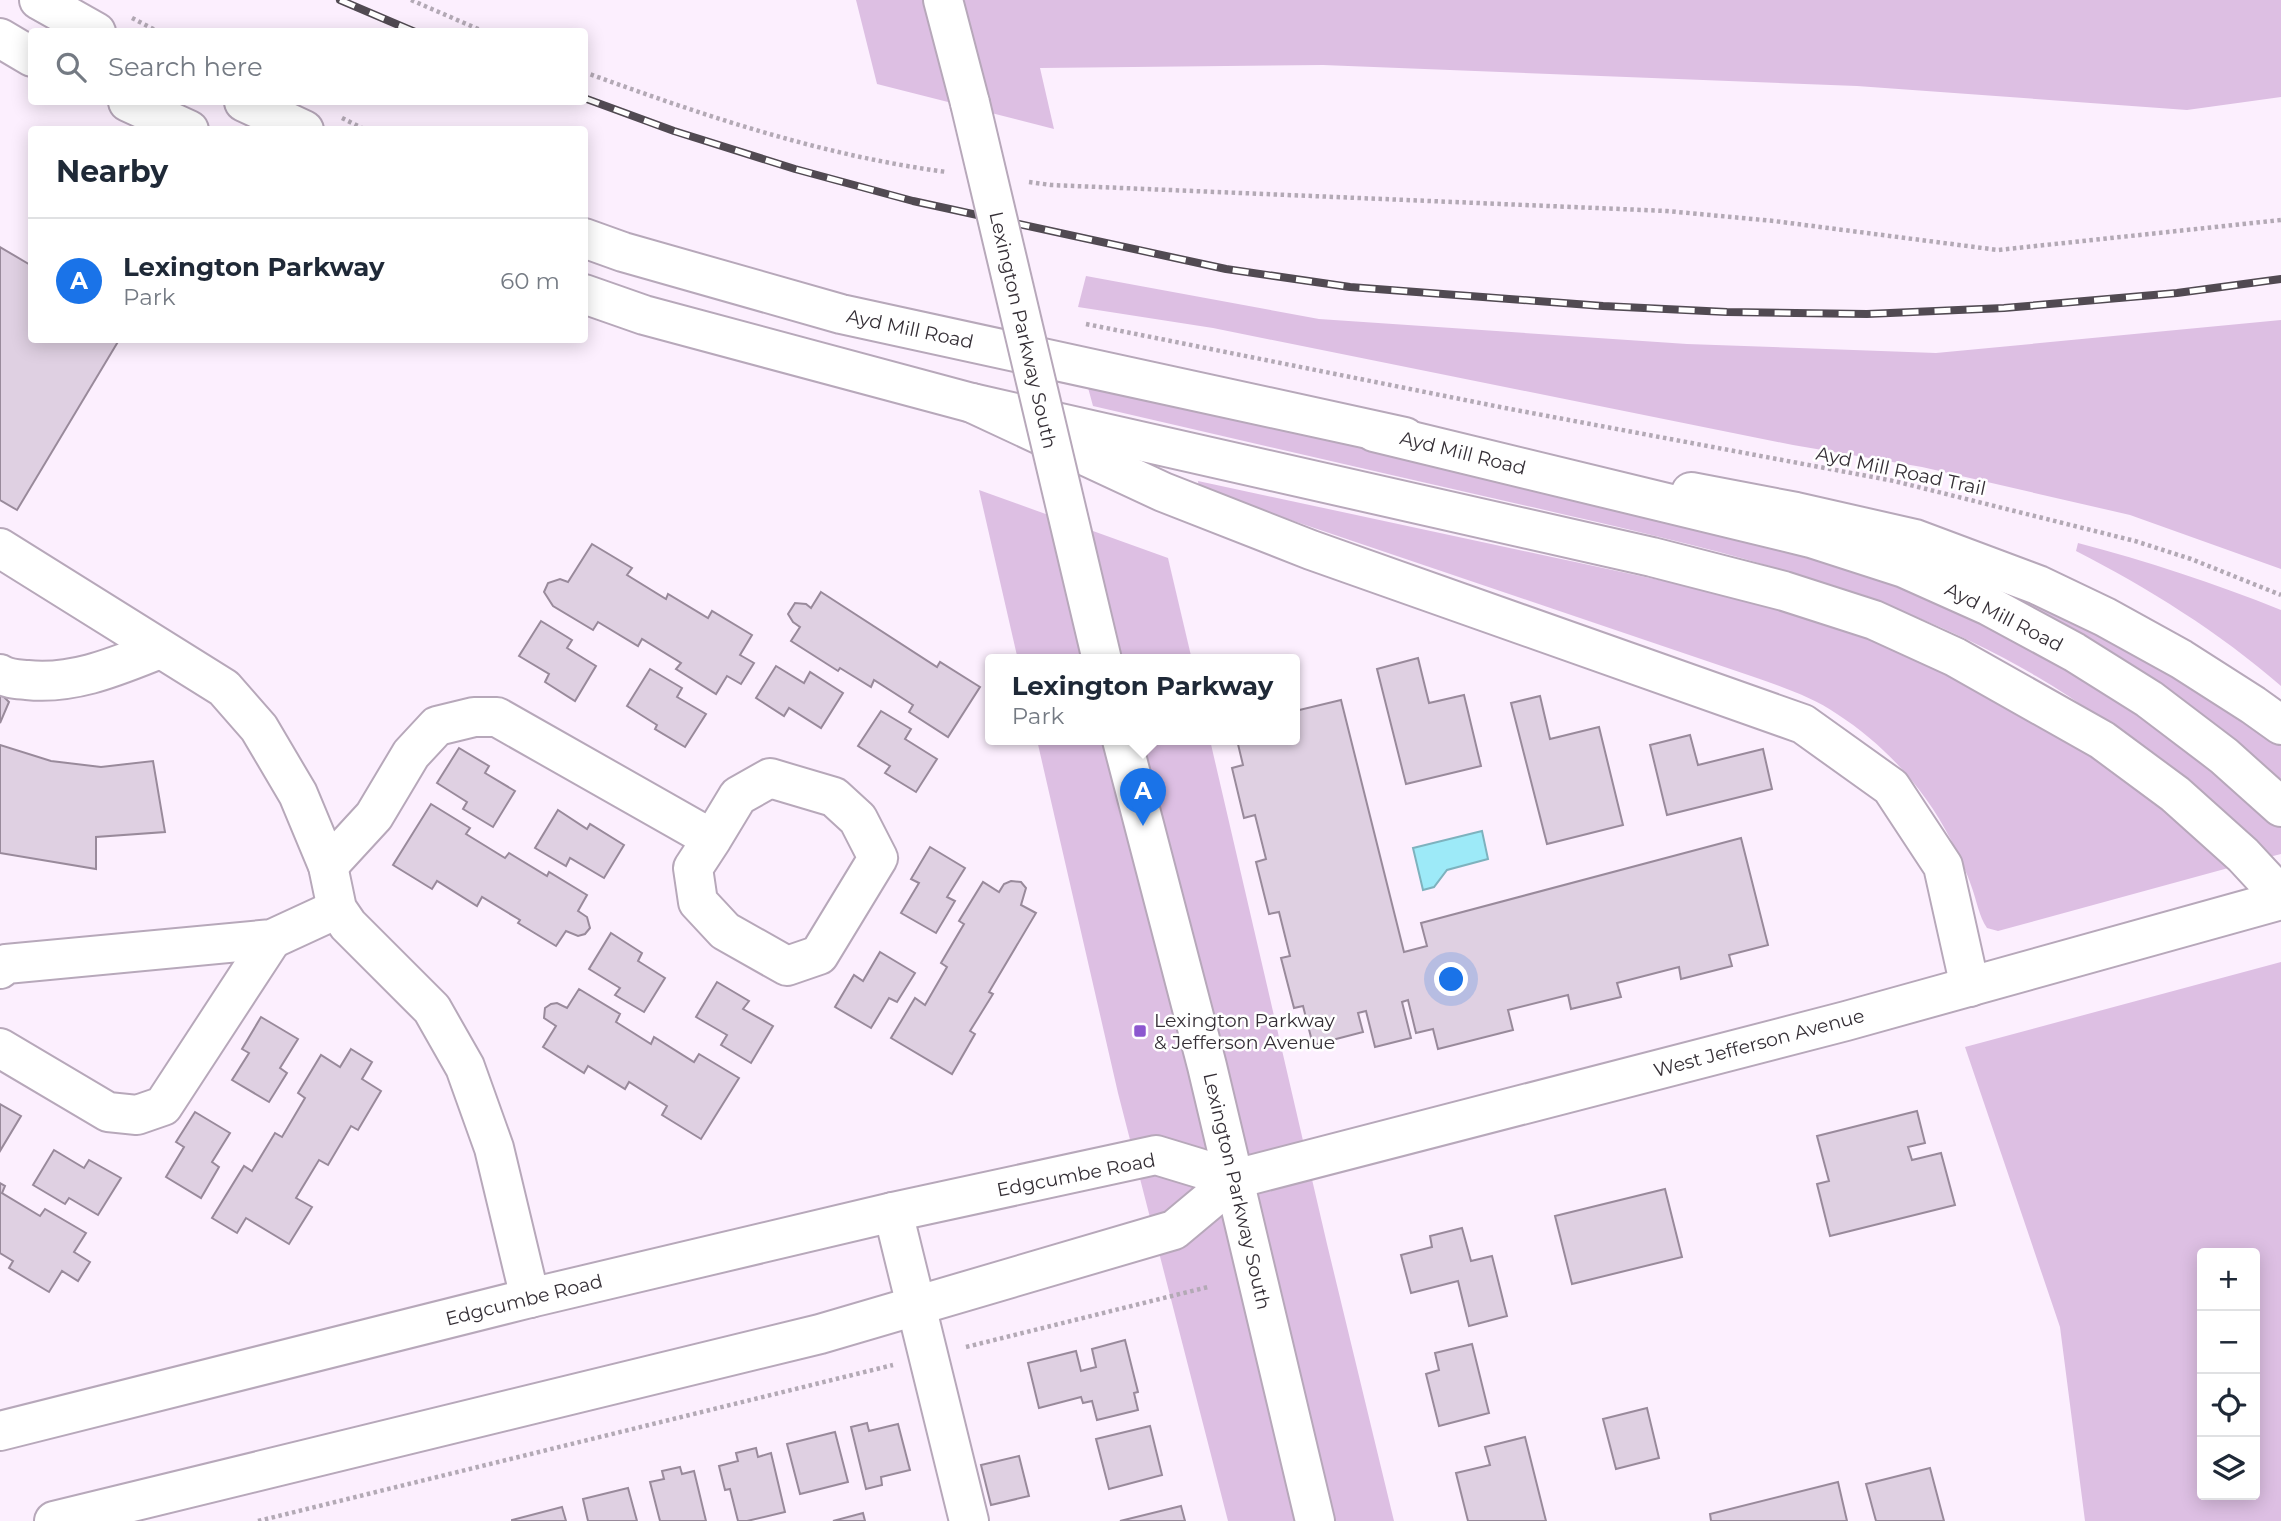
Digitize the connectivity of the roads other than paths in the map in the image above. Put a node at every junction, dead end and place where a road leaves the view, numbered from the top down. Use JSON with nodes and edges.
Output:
{"nodes":[{"id":1,"x":39,"y":0,"type":"edge"},
{"id":2,"x":943,"y":0,"type":"edge"},
{"id":3,"x":89,"y":28,"type":"edge"},
{"id":4,"x":0,"y":38,"type":"edge"},
{"id":5,"x":28,"y":55,"type":"edge"},
{"id":6,"x":134,"y":105,"type":"edge"},
{"id":7,"x":250,"y":105,"type":"edge"},
{"id":8,"x":179,"y":126,"type":"edge"},
{"id":9,"x":295,"y":126,"type":"edge"},
{"id":10,"x":588,"y":239,"type":"edge"},
{"id":11,"x":588,"y":295,"type":"edge"},
{"id":12,"x":972,"y":403,"type":"junction"},
{"id":13,"x":1374,"y":432,"type":"junction"},
{"id":14,"x":0,"y":548,"type":"edge"},
{"id":15,"x":160,"y":649,"type":"junction"},
{"id":16,"x":1100,"y":654,"type":"edge"},
{"id":17,"x":0,"y":674,"type":"edge"},
{"id":18,"x":2281,"y":725,"type":"edge"},
{"id":19,"x":1123,"y":745,"type":"edge"},
{"id":20,"x":2281,"y":807,"type":"edge"},
{"id":21,"x":712,"y":839,"type":"junction"},
{"id":22,"x":328,"y":866,"type":"junction"},
{"id":23,"x":2281,"y":898,"type":"edge"},
{"id":24,"x":337,"y":909,"type":"junction"},
{"id":25,"x":272,"y":939,"type":"junction"},
{"id":26,"x":0,"y":969,"type":"edge"},
{"id":27,"x":1970,"y":987,"type":"junction"},
{"id":28,"x":0,"y":1048,"type":"edge"},
{"id":29,"x":1235,"y":1179,"type":"junction"},
{"id":30,"x":893,"y":1212,"type":"junction"},
{"id":31,"x":530,"y":1298,"type":"junction"},
{"id":32,"x":916,"y":1306,"type":"junction"},
{"id":33,"x":0,"y":1431,"type":"edge"},
{"id":34,"x":54,"y":1521,"type":"edge"},
{"id":35,"x":969,"y":1521,"type":"edge"},
{"id":36,"x":1315,"y":1521,"type":"edge"}],
"edges":[{"from":1,"to":3,"type":"main road"},
{"from":2,"to":16,"type":"main road","name":"Lexington Parkway South","bridge":true},
{"from":4,"to":5,"type":"main road"},
{"from":6,"to":8,"type":"main road"},
{"from":7,"to":9,"type":"main road"},
{"from":10,"to":13,"type":"main road","name":"Ayd Mill Road"},
{"from":11,"to":12,"type":"main road"},
{"from":12,"to":23,"type":"main road"},
{"from":12,"to":27,"type":"main road"},
{"from":13,"to":18,"type":"main road"},
{"from":13,"to":20,"type":"main road","name":"Ayd Mill Road"},
{"from":14,"to":15,"type":"main road"},
{"from":15,"to":17,"type":"main road"},
{"from":15,"to":22,"type":"main road"},
{"from":19,"to":29,"type":"main road","name":"Lexington Parkway South"},
{"from":21,"to":21,"type":"main road"},
{"from":21,"to":22,"type":"main road"},
{"from":22,"to":24,"type":"main road"},
{"from":23,"to":27,"type":"main road","name":"West Jefferson Avenue"},
{"from":24,"to":25,"type":"main road"},
{"from":24,"to":31,"type":"main road"},
{"from":25,"to":26,"type":"main road"},
{"from":25,"to":28,"type":"main road"},
{"from":27,"to":29,"type":"main road","name":"West Jefferson Avenue"},
{"from":29,"to":30,"type":"main road","name":"Edgcumbe Road"},
{"from":29,"to":32,"type":"main road"},
{"from":29,"to":36,"type":"main road","name":"Lexington Parkway South"},
{"from":30,"to":31,"type":"main road","name":"Edgcumbe Road"},
{"from":30,"to":32,"type":"main road"},
{"from":31,"to":33,"type":"main road","name":"Edgcumbe Road"},
{"from":32,"to":34,"type":"main road"},
{"from":32,"to":35,"type":"main road"}]}
